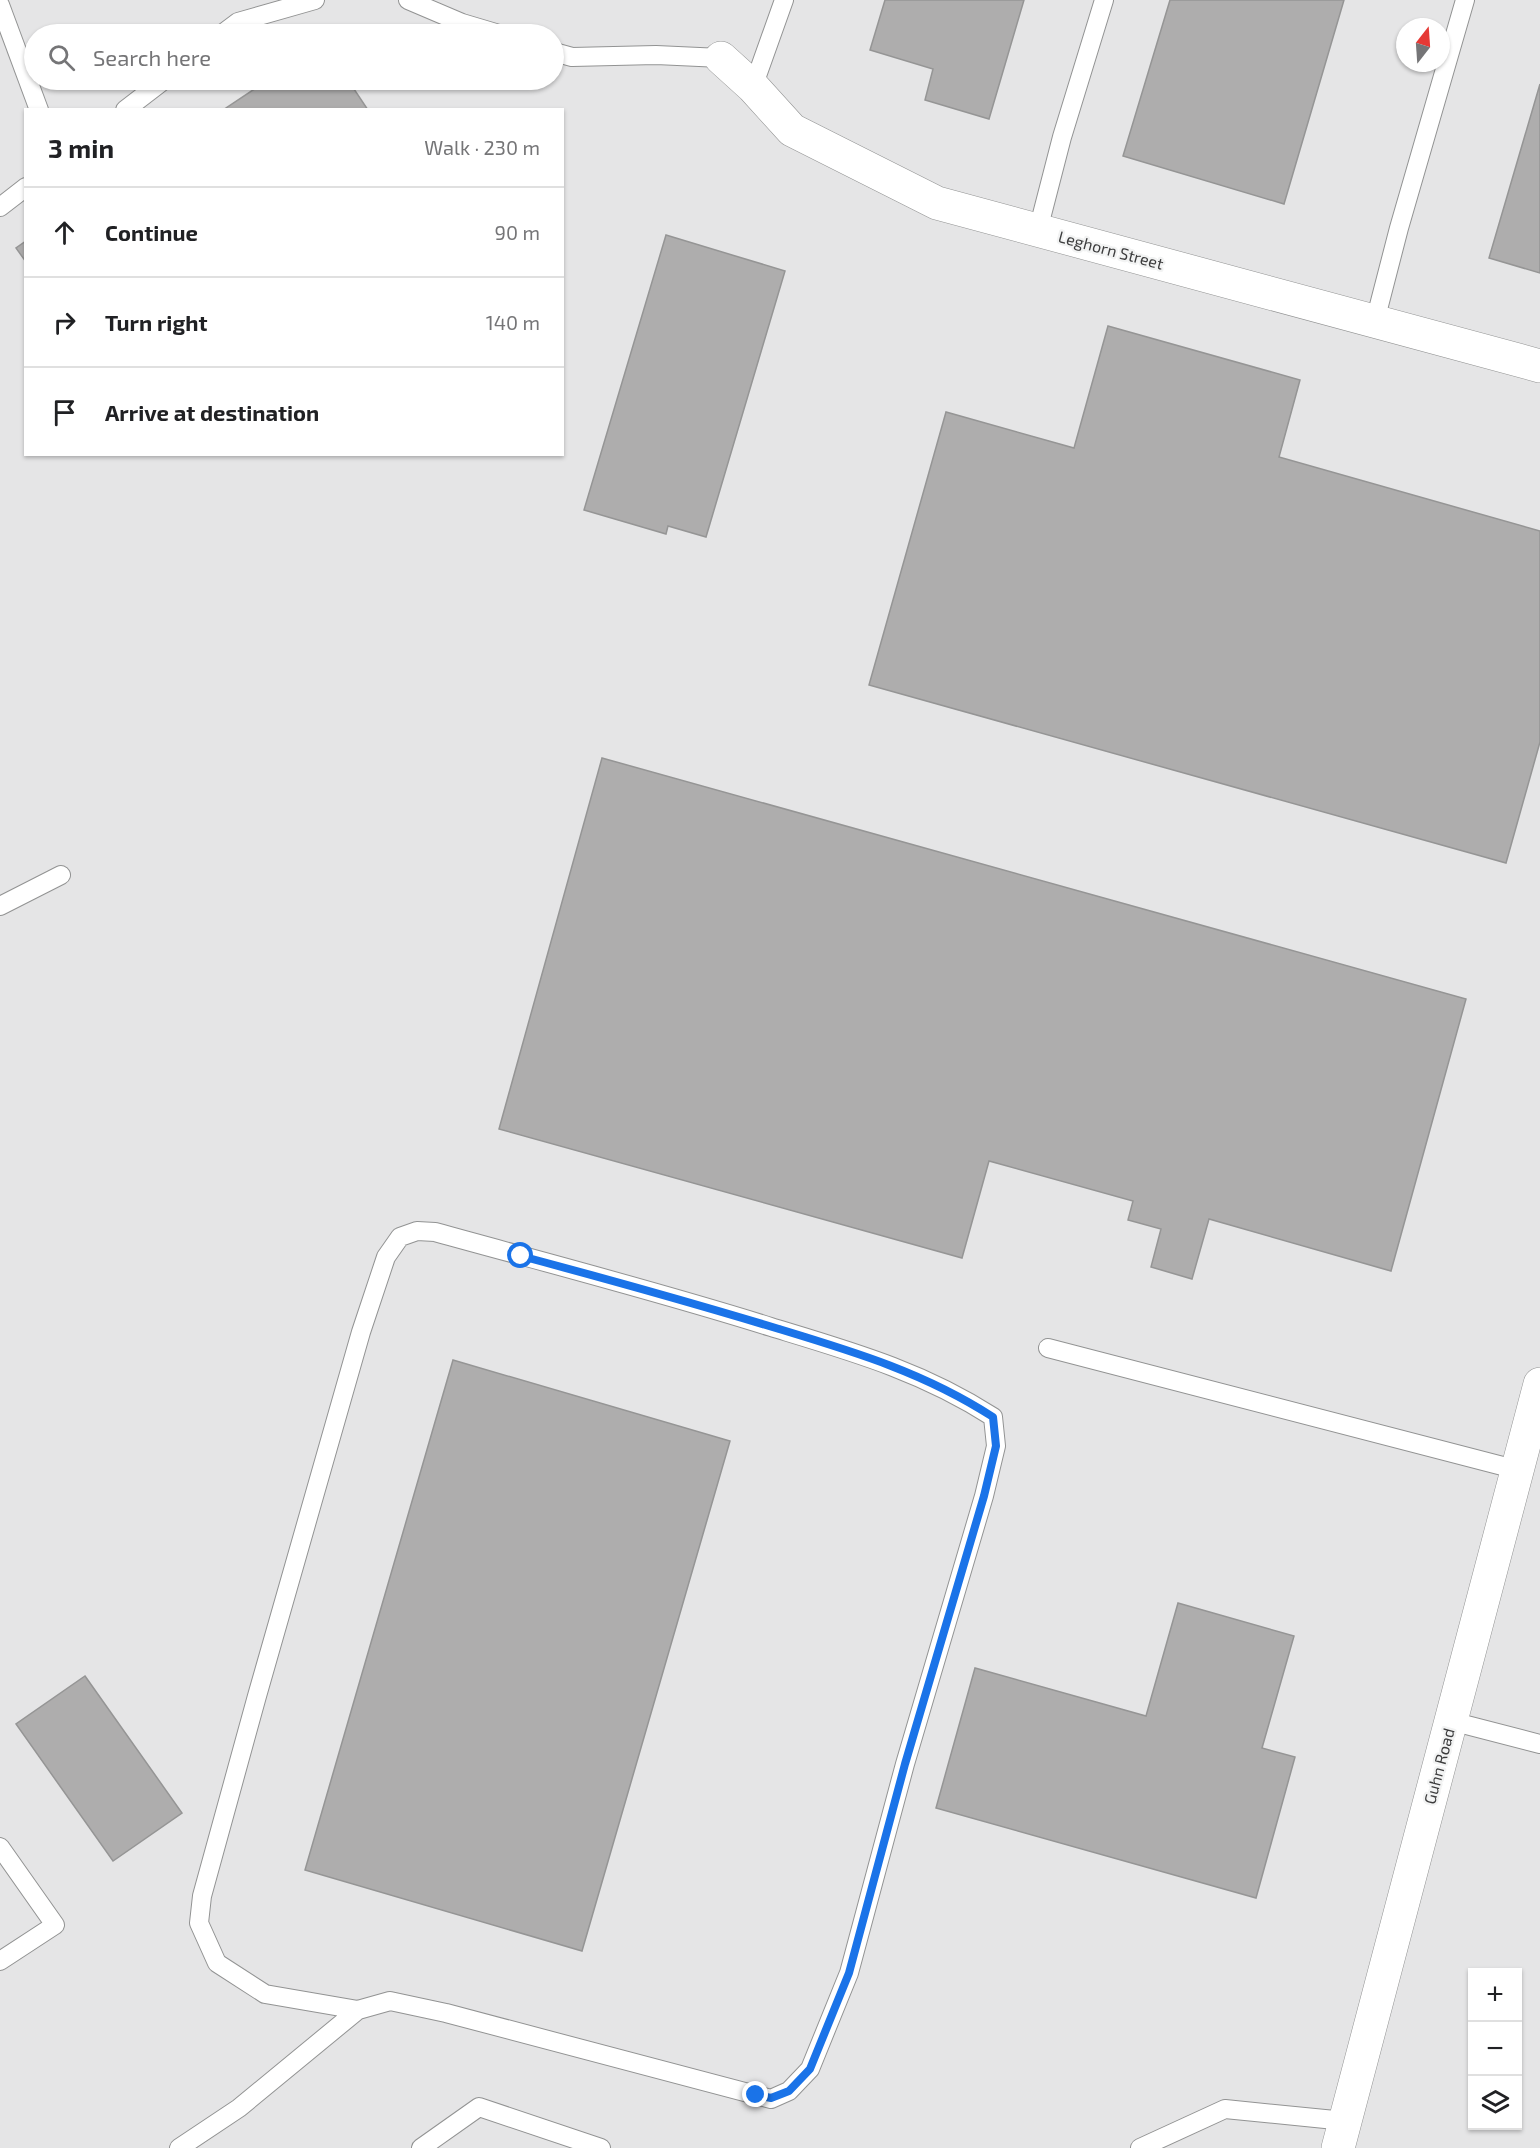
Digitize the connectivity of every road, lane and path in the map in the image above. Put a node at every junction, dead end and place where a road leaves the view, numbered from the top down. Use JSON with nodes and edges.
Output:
{"nodes":[{"id":1,"x":315,"y":0,"type":"edge"},
{"id":2,"x":408,"y":0,"type":"edge"},
{"id":3,"x":784,"y":0,"type":"edge"},
{"id":4,"x":1104,"y":0,"type":"edge"},
{"id":5,"x":1465,"y":0,"type":"edge"},
{"id":6,"x":0,"y":5,"type":"edge"},
{"id":7,"x":235,"y":24,"type":"edge"},
{"id":8,"x":465,"y":24,"type":"edge"},
{"id":9,"x":564,"y":55,"type":"edge"},
{"id":10,"x":721,"y":58,"type":"joint"},
{"id":11,"x":24,"y":70,"type":"edge"},
{"id":12,"x":753,"y":87,"type":"junction"},
{"id":13,"x":32,"y":90,"type":"edge"},
{"id":14,"x":151,"y":90,"type":"edge"},
{"id":15,"x":38,"y":108,"type":"edge"},
{"id":16,"x":128,"y":108,"type":"edge"},
{"id":17,"x":24,"y":189,"type":"edge"},
{"id":18,"x":0,"y":207,"type":"edge"},
{"id":19,"x":1038,"y":230,"type":"junction"},
{"id":20,"x":1375,"y":321,"type":"junction"},
{"id":21,"x":1540,"y":366,"type":"edge"},
{"id":22,"x":61,"y":875,"type":"dead end"},
{"id":23,"x":0,"y":906,"type":"edge"},
{"id":24,"x":1048,"y":1348,"type":"dead end"},
{"id":25,"x":1540,"y":1384,"type":"edge"},
{"id":26,"x":1536,"y":1417,"type":"edge"},
{"id":27,"x":1518,"y":1470,"type":"junction"},
{"id":28,"x":1451,"y":1721,"type":"junction"},
{"id":29,"x":1540,"y":1744,"type":"edge"},
{"id":30,"x":0,"y":1847,"type":"edge"},
{"id":31,"x":0,"y":1961,"type":"edge"},
{"id":32,"x":358,"y":2010,"type":"junction"},
{"id":33,"x":1342,"y":2134,"type":"edge"},
{"id":34,"x":179,"y":2148,"type":"edge"},
{"id":35,"x":421,"y":2148,"type":"edge"},
{"id":36,"x":601,"y":2148,"type":"edge"},
{"id":37,"x":1140,"y":2148,"type":"edge"}],
"edges":[{"from":1,"to":7,"type":"lane"},
{"from":2,"to":8,"type":"lane"},
{"from":3,"to":12,"type":"lane"},
{"from":4,"to":19,"type":"lane"},
{"from":5,"to":20,"type":"lane"},
{"from":6,"to":11,"type":"lane"},
{"from":9,"to":10,"type":"lane"},
{"from":10,"to":12,"type":"street","name":"Leghorn Street"},
{"from":12,"to":19,"type":"street","name":"Leghorn Street"},
{"from":13,"to":15,"type":"lane"},
{"from":14,"to":16,"type":"lane"},
{"from":17,"to":18,"type":"lane"},
{"from":19,"to":20,"type":"street","name":"Leghorn Street"},
{"from":20,"to":21,"type":"street","name":"Leghorn Street"},
{"from":22,"to":23,"type":"lane"},
{"from":24,"to":27,"type":"lane"},
{"from":25,"to":26,"type":"street","name":"Guhn Road"},
{"from":26,"to":27,"type":"street","name":"Guhn Road"},
{"from":27,"to":28,"type":"street","name":"Guhn Road"},
{"from":28,"to":29,"type":"lane"},
{"from":28,"to":33,"type":"street","name":"Guhn Road"},
{"from":30,"to":31,"type":"lane"},
{"from":32,"to":32,"type":"lane"},
{"from":32,"to":34,"type":"lane"},
{"from":33,"to":37,"type":"lane"},
{"from":35,"to":36,"type":"lane"}]}
